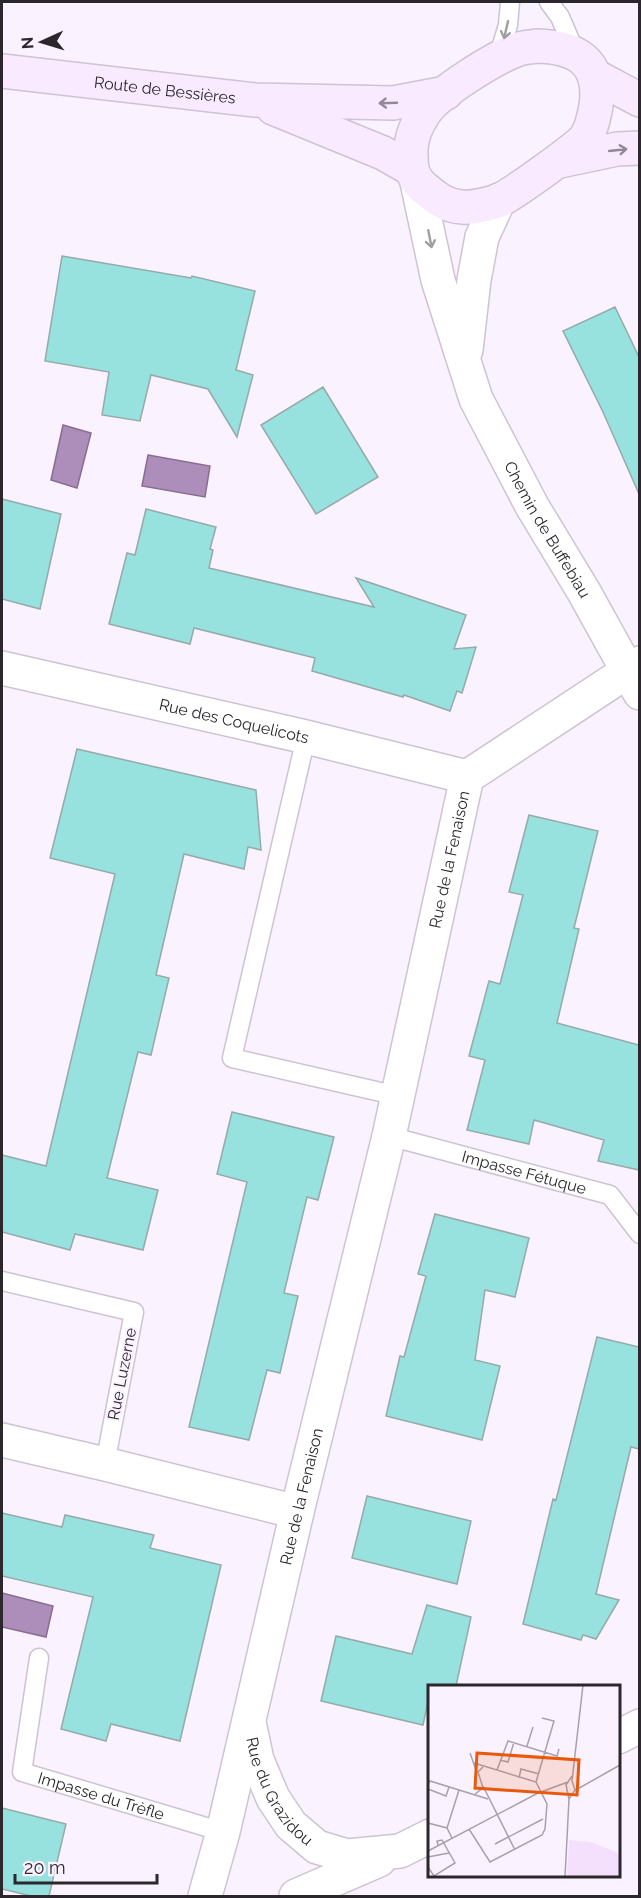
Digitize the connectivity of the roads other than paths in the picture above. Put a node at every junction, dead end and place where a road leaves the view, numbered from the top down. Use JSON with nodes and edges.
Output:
{"nodes":[{"id":1,"x":510,"y":2,"type":"edge"},
{"id":2,"x":549,"y":2,"type":"edge"},
{"id":3,"x":498,"y":58,"type":"junction"},
{"id":4,"x":585,"y":64,"type":"junction"},
{"id":5,"x":2,"y":71,"type":"edge"},
{"id":6,"x":446,"y":93,"type":"junction"},
{"id":7,"x":255,"y":100,"type":"junction"},
{"id":8,"x":639,"y":100,"type":"edge"},
{"id":9,"x":639,"y":148,"type":"edge"},
{"id":10,"x":556,"y":162,"type":"junction"},
{"id":11,"x":414,"y":175,"type":"junction"},
{"id":12,"x":499,"y":200,"type":"junction"},
{"id":13,"x":465,"y":361,"type":"junction"},
{"id":14,"x":2,"y":668,"type":"edge"},
{"id":15,"x":636,"y":676,"type":"edge"},
{"id":16,"x":306,"y":737,"type":"junction"},
{"id":17,"x":467,"y":777,"type":"junction"},
{"id":18,"x":398,"y":1096,"type":"junction"},
{"id":19,"x":389,"y":1136,"type":"junction"},
{"id":20,"x":639,"y":1234,"type":"edge"},
{"id":21,"x":2,"y":1281,"type":"edge"},
{"id":22,"x":2,"y":1440,"type":"edge"},
{"id":23,"x":105,"y":1464,"type":"junction"},
{"id":24,"x":297,"y":1512,"type":"junction"},
{"id":25,"x":39,"y":1658,"type":"dead end"},
{"id":26,"x":249,"y":1718,"type":"junction"},
{"id":27,"x":639,"y":1726,"type":"edge"},
{"id":28,"x":620,"y":1736,"type":"edge"},
{"id":29,"x":620,"y":1744,"type":"edge"},
{"id":30,"x":639,"y":1746,"type":"edge"},
{"id":31,"x":223,"y":1832,"type":"junction"},
{"id":32,"x":428,"y":1837,"type":"edge"},
{"id":33,"x":400,"y":1851,"type":"junction"},
{"id":34,"x":205,"y":1896,"type":"edge"},
{"id":35,"x":296,"y":1896,"type":"edge"}],
"edges":[{"from":1,"to":3,"type":"lane","one_way":true},
{"from":2,"to":4,"type":"lane"},
{"from":3,"to":4,"type":"main road","name":"Route de Bessières"},
{"from":3,"to":6,"type":"main road","name":"Route de Bessières"},
{"from":4,"to":8,"type":"main road","name":"Route de Bessières"},
{"from":4,"to":10,"type":"main road","name":"Route de Bessières"},
{"from":5,"to":7,"type":"main road","name":"Route de Bessières"},
{"from":6,"to":7,"type":"main road","name":"Route de Bessières","one_way":true},
{"from":6,"to":11,"type":"main road","name":"Route de Bessières"},
{"from":7,"to":11,"type":"main road","name":"Route de Bessières"},
{"from":10,"to":9,"type":"main road","name":"Route de Bessières","one_way":true},
{"from":10,"to":12,"type":"main road","name":"Route de Bessières"},
{"from":11,"to":12,"type":"main road","name":"Route de Bessières"},
{"from":11,"to":13,"type":"street","name":"Chemin de Buffebiau","one_way":true},
{"from":12,"to":13,"type":"street","name":"Chemin de Buffebiau"},
{"from":13,"to":15,"type":"street","name":"Chemin de Buffebiau"},
{"from":14,"to":16,"type":"street","name":"Rue des Coquelicots"},
{"from":15,"to":17,"type":"street","name":"Rue de la Fenaison"},
{"from":16,"to":17,"type":"street","name":"Rue des Coquelicots"},
{"from":16,"to":18,"type":"lane"},
{"from":17,"to":18,"type":"street","name":"Rue de la Fenaison"},
{"from":18,"to":19,"type":"street","name":"Rue de la Fenaison"},
{"from":19,"to":20,"type":"lane","name":"Impasse Fétuque"},
{"from":19,"to":24,"type":"street","name":"Rue de la Fenaison"},
{"from":21,"to":23,"type":"lane","name":"Rue Luzerne"},
{"from":22,"to":23,"type":"street"},
{"from":23,"to":24,"type":"street"},
{"from":24,"to":26,"type":"street","name":"Rue de la Fenaison"},
{"from":25,"to":31,"type":"lane","name":"Impasse du Trèfle"},
{"from":26,"to":31,"type":"street","name":"Rue de la Fenaison"},
{"from":26,"to":33,"type":"street","name":"Rue du Grazidou"},
{"from":27,"to":28,"type":"street"},
{"from":29,"to":30,"type":"street"},
{"from":31,"to":34,"type":"street","name":"Rue de la Fenaison"},
{"from":32,"to":33,"type":"street","name":"Rue du Grazidou"},
{"from":33,"to":35,"type":"street","name":"Rue du Grazidou"}]}
